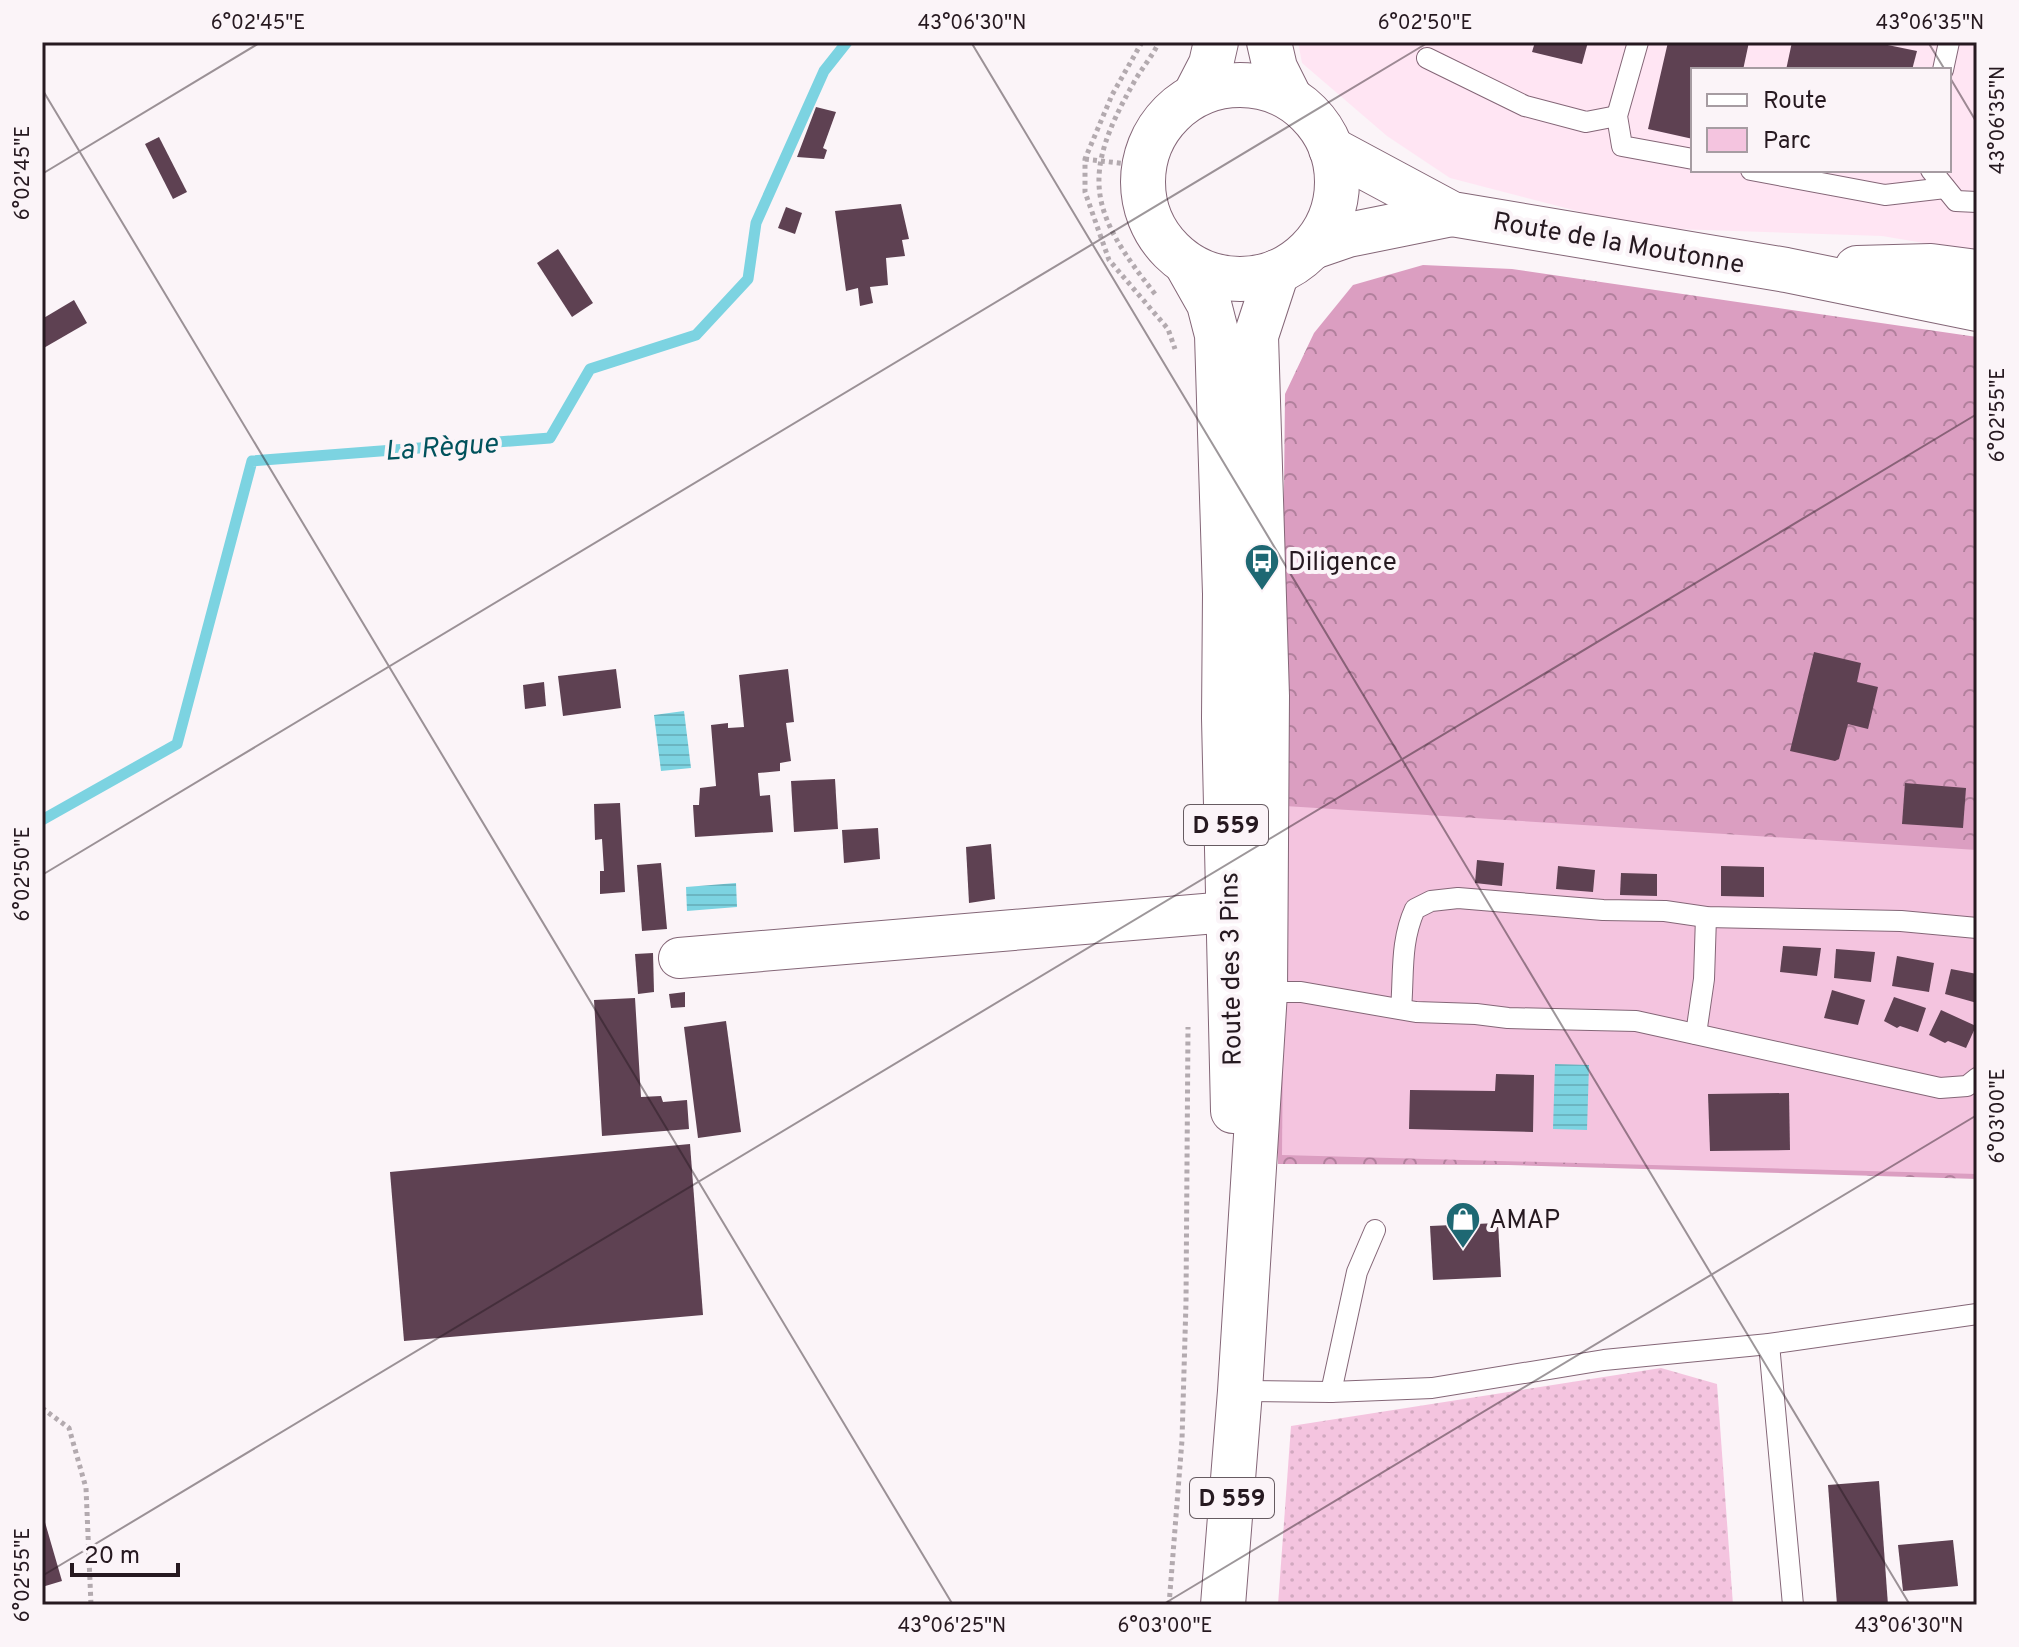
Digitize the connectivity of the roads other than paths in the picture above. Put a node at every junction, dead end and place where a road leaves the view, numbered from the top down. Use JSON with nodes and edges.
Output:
{"nodes":[{"id":1,"x":1216,"y":42,"type":"edge"},
{"id":2,"x":1269,"y":42,"type":"edge"},
{"id":3,"x":1638,"y":42,"type":"edge"},
{"id":4,"x":1949,"y":42,"type":"edge"},
{"id":5,"x":1427,"y":58,"type":"dead end"},
{"id":6,"x":1943,"y":68,"type":"edge"},
{"id":7,"x":1195,"y":95,"type":"junction"},
{"id":8,"x":1290,"y":98,"type":"junction"},
{"id":9,"x":1617,"y":116,"type":"junction"},
{"id":10,"x":1331,"y":149,"type":"junction"},
{"id":11,"x":1691,"y":159,"type":"edge"},
{"id":12,"x":1762,"y":172,"type":"edge"},
{"id":13,"x":1933,"y":172,"type":"edge"},
{"id":14,"x":1945,"y":188,"type":"junction"},
{"id":15,"x":1977,"y":202,"type":"edge"},
{"id":16,"x":1452,"y":214,"type":"junction"},
{"id":17,"x":1313,"y":247,"type":"junction"},
{"id":18,"x":1187,"y":265,"type":"junction"},
{"id":19,"x":1786,"y":270,"type":"junction"},
{"id":20,"x":1277,"y":272,"type":"junction"},
{"id":21,"x":1977,"y":272,"type":"edge"},
{"id":22,"x":1977,"y":309,"type":"edge"},
{"id":23,"x":1228,"y":912,"type":"junction"},
{"id":24,"x":1706,"y":917,"type":"junction"},
{"id":25,"x":1977,"y":928,"type":"edge"},
{"id":26,"x":679,"y":958,"type":"dead end"},
{"id":27,"x":1265,"y":992,"type":"junction"},
{"id":28,"x":1401,"y":1009,"type":"junction"},
{"id":29,"x":1696,"y":1034,"type":"junction"},
{"id":30,"x":1977,"y":1078,"type":"edge"},
{"id":31,"x":1375,"y":1230,"type":"dead end"},
{"id":32,"x":1977,"y":1314,"type":"edge"},
{"id":33,"x":1769,"y":1344,"type":"junction"},
{"id":34,"x":1240,"y":1391,"type":"junction"},
{"id":35,"x":1331,"y":1392,"type":"junction"},
{"id":36,"x":1223,"y":1605,"type":"edge"},
{"id":37,"x":1793,"y":1605,"type":"edge"}],
"edges":[{"from":1,"to":7,"type":"main road"},
{"from":2,"to":8,"type":"main road"},
{"from":3,"to":9,"type":"lane"},
{"from":4,"to":6,"type":"lane"},
{"from":5,"to":9,"type":"lane"},
{"from":7,"to":8,"type":"main road"},
{"from":7,"to":18,"type":"main road"},
{"from":8,"to":10,"type":"main road"},
{"from":9,"to":11,"type":"lane"},
{"from":10,"to":16,"type":"main road","name":"Route de la Moutonne"},
{"from":10,"to":17,"type":"main road"},
{"from":12,"to":14,"type":"lane"},
{"from":13,"to":14,"type":"lane"},
{"from":14,"to":15,"type":"lane"},
{"from":16,"to":17,"type":"main road","name":"Route de la Moutonne"},
{"from":16,"to":19,"type":"main road","name":"Route de la Moutonne"},
{"from":17,"to":20,"type":"main road"},
{"from":18,"to":20,"type":"main road"},
{"from":18,"to":23,"type":"main road","name":"Route des 3 Pins","number":"D 559"},
{"from":19,"to":21,"type":"main road","name":"Route de la Moutonne"},
{"from":19,"to":22,"type":"main road","name":"Route de la Moutonne"},
{"from":20,"to":27,"type":"main road","name":"Route des 3 Pins","number":"D 559"},
{"from":23,"to":26,"type":"street"},
{"from":23,"to":34,"type":"main road","name":"Route des 3 Pins","number":"D 559"},
{"from":24,"to":25,"type":"lane"},
{"from":24,"to":28,"type":"lane"},
{"from":24,"to":29,"type":"lane"},
{"from":27,"to":28,"type":"lane"},
{"from":27,"to":34,"type":"main road","name":"Route des 3 Pins","number":"D 559"},
{"from":28,"to":29,"type":"lane"},
{"from":29,"to":30,"type":"lane"},
{"from":31,"to":35,"type":"lane"},
{"from":32,"to":33,"type":"lane"},
{"from":33,"to":35,"type":"lane"},
{"from":33,"to":37,"type":"lane"},
{"from":34,"to":35,"type":"lane"},
{"from":34,"to":36,"type":"main road","name":"Route des 3 Pins","number":"D 559"}]}
